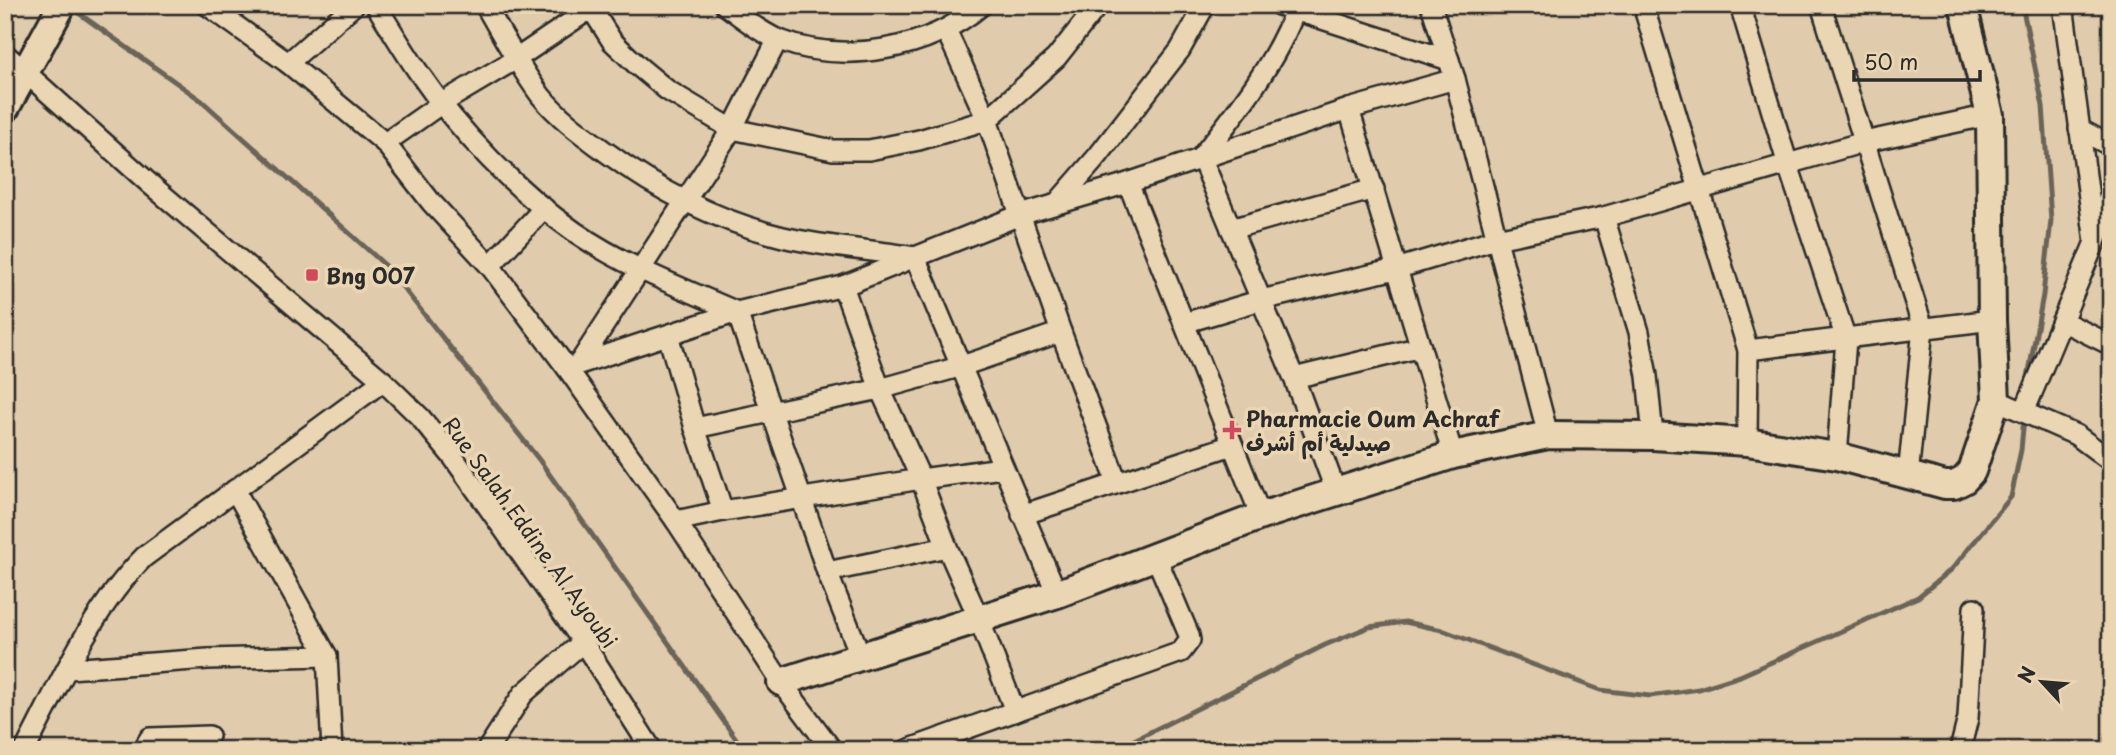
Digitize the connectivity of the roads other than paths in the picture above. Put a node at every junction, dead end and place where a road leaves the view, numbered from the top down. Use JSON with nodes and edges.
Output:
{"nodes":[{"id":1,"x":62,"y":5,"type":"edge"},
{"id":2,"x":207,"y":5,"type":"edge"},
{"id":3,"x":354,"y":5,"type":"edge"},
{"id":4,"x":376,"y":5,"type":"edge"},
{"id":5,"x":485,"y":5,"type":"edge"},
{"id":6,"x":724,"y":5,"type":"edge"},
{"id":7,"x":982,"y":5,"type":"edge"},
{"id":8,"x":1098,"y":5,"type":"edge"},
{"id":9,"x":1205,"y":5,"type":"edge"},
{"id":10,"x":1431,"y":5,"type":"edge"},
{"id":11,"x":1643,"y":5,"type":"edge"},
{"id":12,"x":1740,"y":5,"type":"edge"},
{"id":13,"x":1821,"y":5,"type":"edge"},
{"id":14,"x":1963,"y":5,"type":"edge"},
{"id":15,"x":2063,"y":5,"type":"edge"},
{"id":16,"x":592,"y":6,"type":"edge"},
{"id":17,"x":1290,"y":7,"type":"edge"},
{"id":18,"x":947,"y":30,"type":"junction"},
{"id":19,"x":778,"y":40,"type":"junction"},
{"id":20,"x":5,"y":54,"type":"edge"},
{"id":21,"x":516,"y":59,"type":"junction"},
{"id":22,"x":1449,"y":60,"type":"junction"},
{"id":23,"x":288,"y":63,"type":"junction"},
{"id":24,"x":25,"y":72,"type":"junction"},
{"id":25,"x":1455,"y":79,"type":"junction"},
{"id":26,"x":442,"y":103,"type":"junction"},
{"id":27,"x":5,"y":109,"type":"edge"},
{"id":28,"x":1349,"y":109,"type":"junction"},
{"id":29,"x":1990,"y":116,"type":"junction"},
{"id":30,"x":987,"y":120,"type":"junction"},
{"id":31,"x":732,"y":129,"type":"junction"},
{"id":32,"x":2079,"y":129,"type":"junction"},
{"id":33,"x":385,"y":142,"type":"junction"},
{"id":34,"x":1864,"y":142,"type":"junction"},
{"id":35,"x":2111,"y":146,"type":"edge"},
{"id":36,"x":1201,"y":157,"type":"junction"},
{"id":37,"x":1788,"y":165,"type":"junction"},
{"id":38,"x":1128,"y":183,"type":"junction"},
{"id":39,"x":1374,"y":189,"type":"junction"},
{"id":40,"x":1700,"y":190,"type":"junction"},
{"id":41,"x":2111,"y":191,"type":"edge"},
{"id":42,"x":682,"y":202,"type":"junction"},
{"id":43,"x":1056,"y":204,"type":"junction"},
{"id":44,"x":544,"y":208,"type":"junction"},
{"id":45,"x":1020,"y":215,"type":"junction"},
{"id":46,"x":1604,"y":217,"type":"junction"},
{"id":47,"x":1231,"y":229,"type":"junction"},
{"id":48,"x":1496,"y":239,"type":"junction"},
{"id":49,"x":2095,"y":242,"type":"junction"},
{"id":50,"x":915,"y":257,"type":"junction"},
{"id":51,"x":490,"y":266,"type":"junction"},
{"id":52,"x":639,"y":269,"type":"junction"},
{"id":53,"x":1396,"y":269,"type":"junction"},
{"id":54,"x":843,"y":286,"type":"junction"},
{"id":55,"x":1261,"y":300,"type":"junction"},
{"id":56,"x":737,"y":312,"type":"junction"},
{"id":57,"x":1992,"y":320,"type":"junction"},
{"id":58,"x":2062,"y":321,"type":"junction"},
{"id":59,"x":1184,"y":323,"type":"junction"},
{"id":60,"x":1923,"y":328,"type":"junction"},
{"id":61,"x":1061,"y":332,"type":"junction"},
{"id":62,"x":668,"y":335,"type":"junction"},
{"id":63,"x":1846,"y":339,"type":"junction"},
{"id":64,"x":2111,"y":345,"type":"edge"},
{"id":65,"x":1421,"y":347,"type":"junction"},
{"id":66,"x":1748,"y":350,"type":"junction"},
{"id":67,"x":573,"y":365,"type":"junction"},
{"id":68,"x":959,"y":367,"type":"junction"},
{"id":69,"x":1294,"y":378,"type":"junction"},
{"id":70,"x":383,"y":381,"type":"junction"},
{"id":71,"x":880,"y":389,"type":"junction"},
{"id":72,"x":2018,"y":407,"type":"junction"},
{"id":73,"x":773,"y":412,"type":"junction"},
{"id":74,"x":695,"y":428,"type":"junction"},
{"id":75,"x":1548,"y":435,"type":"junction"},
{"id":76,"x":1653,"y":436,"type":"junction"},
{"id":77,"x":1747,"y":442,"type":"junction"},
{"id":78,"x":1232,"y":445,"type":"junction"},
{"id":79,"x":1453,"y":455,"type":"junction"},
{"id":80,"x":1837,"y":456,"type":"junction"},
{"id":81,"x":2111,"y":461,"type":"edge"},
{"id":82,"x":1002,"y":468,"type":"junction"},
{"id":83,"x":1908,"y":476,"type":"junction"},
{"id":84,"x":922,"y":479,"type":"junction"},
{"id":85,"x":1117,"y":482,"type":"junction"},
{"id":86,"x":234,"y":490,"type":"junction"},
{"id":87,"x":1336,"y":492,"type":"junction"},
{"id":88,"x":801,"y":500,"type":"junction"},
{"id":89,"x":723,"y":511,"type":"junction"},
{"id":90,"x":1022,"y":515,"type":"junction"},
{"id":91,"x":1261,"y":516,"type":"junction"},
{"id":92,"x":676,"y":521,"type":"junction"},
{"id":93,"x":947,"y":547,"type":"junction"},
{"id":94,"x":1156,"y":557,"type":"junction"},
{"id":95,"x":827,"y":572,"type":"junction"},
{"id":96,"x":1057,"y":594,"type":"junction"},
{"id":97,"x":1974,"y":608,"type":"dead end"},
{"id":98,"x":979,"y":619,"type":"junction"},
{"id":99,"x":583,"y":642,"type":"junction"},
{"id":100,"x":327,"y":656,"type":"junction"},
{"id":101,"x":860,"y":657,"type":"junction"},
{"id":102,"x":68,"y":669,"type":"junction"},
{"id":103,"x":781,"y":682,"type":"junction"},
{"id":104,"x":1015,"y":712,"type":"junction"},
{"id":105,"x":209,"y":736,"type":"dead end"},
{"id":106,"x":25,"y":750,"type":"edge"},
{"id":107,"x":147,"y":750,"type":"edge"},
{"id":108,"x":332,"y":750,"type":"edge"},
{"id":109,"x":487,"y":750,"type":"edge"},
{"id":110,"x":652,"y":750,"type":"edge"},
{"id":111,"x":832,"y":750,"type":"edge"},
{"id":112,"x":907,"y":750,"type":"edge"},
{"id":113,"x":1959,"y":750,"type":"edge"}],
"edges":[{"from":1,"to":24,"type":"street"},
{"from":2,"to":23,"type":"street"},
{"from":3,"to":23,"type":"street"},
{"from":4,"to":26,"type":"street"},
{"from":5,"to":21,"type":"street"},
{"from":6,"to":19,"type":"street"},
{"from":7,"to":18,"type":"street"},
{"from":8,"to":30,"type":"street"},
{"from":9,"to":43,"type":"street"},
{"from":10,"to":22,"type":"street"},
{"from":11,"to":40,"type":"street"},
{"from":12,"to":37,"type":"street"},
{"from":13,"to":34,"type":"street"},
{"from":14,"to":29,"type":"street"},
{"from":15,"to":32,"type":"street"},
{"from":16,"to":21,"type":"street"},
{"from":16,"to":31,"type":"street"},
{"from":17,"to":22,"type":"street"},
{"from":17,"to":36,"type":"street"},
{"from":18,"to":19,"type":"street"},
{"from":18,"to":30,"type":"street"},
{"from":19,"to":31,"type":"street"},
{"from":20,"to":24,"type":"street","name":"Rue Salah Eddine Al Ayoubi"},
{"from":21,"to":26,"type":"street"},
{"from":21,"to":42,"type":"street"},
{"from":22,"to":25,"type":"street"},
{"from":23,"to":33,"type":"street"},
{"from":24,"to":27,"type":"street"},
{"from":24,"to":70,"type":"street","name":"Rue Salah Eddine Al Ayoubi"},
{"from":25,"to":28,"type":"street"},
{"from":25,"to":48,"type":"street"},
{"from":26,"to":33,"type":"street"},
{"from":26,"to":44,"type":"street"},
{"from":28,"to":36,"type":"street"},
{"from":28,"to":39,"type":"street"},
{"from":29,"to":34,"type":"street"},
{"from":29,"to":57,"type":"street"},
{"from":30,"to":31,"type":"street"},
{"from":30,"to":45,"type":"street"},
{"from":31,"to":42,"type":"street"},
{"from":32,"to":35,"type":"street"},
{"from":32,"to":49,"type":"street"},
{"from":33,"to":51,"type":"street"},
{"from":34,"to":37,"type":"street"},
{"from":34,"to":60,"type":"street"},
{"from":36,"to":38,"type":"street"},
{"from":36,"to":47,"type":"street"},
{"from":37,"to":40,"type":"street"},
{"from":37,"to":63,"type":"street"},
{"from":38,"to":43,"type":"street"},
{"from":38,"to":59,"type":"street"},
{"from":39,"to":47,"type":"street"},
{"from":39,"to":53,"type":"street"},
{"from":40,"to":46,"type":"street"},
{"from":40,"to":66,"type":"street"},
{"from":41,"to":49,"type":"street"},
{"from":42,"to":50,"type":"street"},
{"from":42,"to":52,"type":"street"},
{"from":43,"to":45,"type":"street"},
{"from":44,"to":51,"type":"street"},
{"from":44,"to":52,"type":"street"},
{"from":45,"to":50,"type":"street"},
{"from":45,"to":61,"type":"street"},
{"from":46,"to":48,"type":"street"},
{"from":46,"to":76,"type":"street"},
{"from":47,"to":55,"type":"street"},
{"from":48,"to":53,"type":"street"},
{"from":48,"to":75,"type":"street"},
{"from":49,"to":58,"type":"street"},
{"from":50,"to":54,"type":"street"},
{"from":50,"to":68,"type":"street"},
{"from":51,"to":67,"type":"street"},
{"from":52,"to":56,"type":"street"},
{"from":52,"to":67,"type":"street"},
{"from":53,"to":55,"type":"street"},
{"from":53,"to":65,"type":"street"},
{"from":54,"to":56,"type":"street"},
{"from":54,"to":71,"type":"street"},
{"from":55,"to":59,"type":"street"},
{"from":55,"to":69,"type":"street"},
{"from":56,"to":62,"type":"street"},
{"from":56,"to":73,"type":"street"},
{"from":57,"to":60,"type":"street"},
{"from":57,"to":72,"type":"street"},
{"from":58,"to":64,"type":"street"},
{"from":58,"to":72,"type":"street"},
{"from":59,"to":78,"type":"street"},
{"from":60,"to":63,"type":"street"},
{"from":60,"to":83,"type":"street"},
{"from":61,"to":68,"type":"street"},
{"from":61,"to":85,"type":"street"},
{"from":62,"to":67,"type":"street"},
{"from":62,"to":74,"type":"street"},
{"from":63,"to":66,"type":"street"},
{"from":63,"to":80,"type":"street"},
{"from":65,"to":69,"type":"street"},
{"from":65,"to":79,"type":"street"},
{"from":66,"to":77,"type":"street"},
{"from":67,"to":92,"type":"street"},
{"from":68,"to":71,"type":"street"},
{"from":68,"to":82,"type":"street"},
{"from":69,"to":87,"type":"street"},
{"from":70,"to":86,"type":"street"},
{"from":70,"to":99,"type":"street","name":"Rue Salah Eddine Al Ayoubi"},
{"from":71,"to":73,"type":"street"},
{"from":71,"to":84,"type":"street"},
{"from":72,"to":81,"type":"street"},
{"from":72,"to":83,"type":"street"},
{"from":73,"to":74,"type":"street"},
{"from":73,"to":88,"type":"street"},
{"from":74,"to":89,"type":"street"},
{"from":75,"to":76,"type":"street"},
{"from":75,"to":79,"type":"street"},
{"from":76,"to":77,"type":"street"},
{"from":77,"to":80,"type":"street"},
{"from":78,"to":85,"type":"street"},
{"from":78,"to":91,"type":"street"},
{"from":79,"to":87,"type":"street"},
{"from":80,"to":83,"type":"street"},
{"from":82,"to":84,"type":"street"},
{"from":82,"to":90,"type":"street"},
{"from":84,"to":88,"type":"street"},
{"from":84,"to":93,"type":"street"},
{"from":85,"to":90,"type":"street"},
{"from":86,"to":100,"type":"street"},
{"from":86,"to":102,"type":"street"},
{"from":87,"to":91,"type":"street"},
{"from":88,"to":89,"type":"street"},
{"from":88,"to":95,"type":"street"},
{"from":89,"to":92,"type":"street"},
{"from":90,"to":96,"type":"street"},
{"from":91,"to":94,"type":"street"},
{"from":92,"to":103,"type":"street"},
{"from":93,"to":95,"type":"street"},
{"from":93,"to":98,"type":"street"},
{"from":94,"to":96,"type":"street"},
{"from":94,"to":104,"type":"street"},
{"from":95,"to":101,"type":"street"},
{"from":96,"to":98,"type":"street"},
{"from":97,"to":113,"type":"street"},
{"from":98,"to":101,"type":"street"},
{"from":98,"to":104,"type":"street"},
{"from":99,"to":109,"type":"street"},
{"from":99,"to":110,"type":"street","name":"Rue Salah Eddine Al Ayoubi"},
{"from":100,"to":102,"type":"street"},
{"from":100,"to":108,"type":"street"},
{"from":101,"to":103,"type":"street"},
{"from":102,"to":106,"type":"street"},
{"from":103,"to":111,"type":"street"},
{"from":104,"to":112,"type":"street"},
{"from":105,"to":107,"type":"street"}]}
